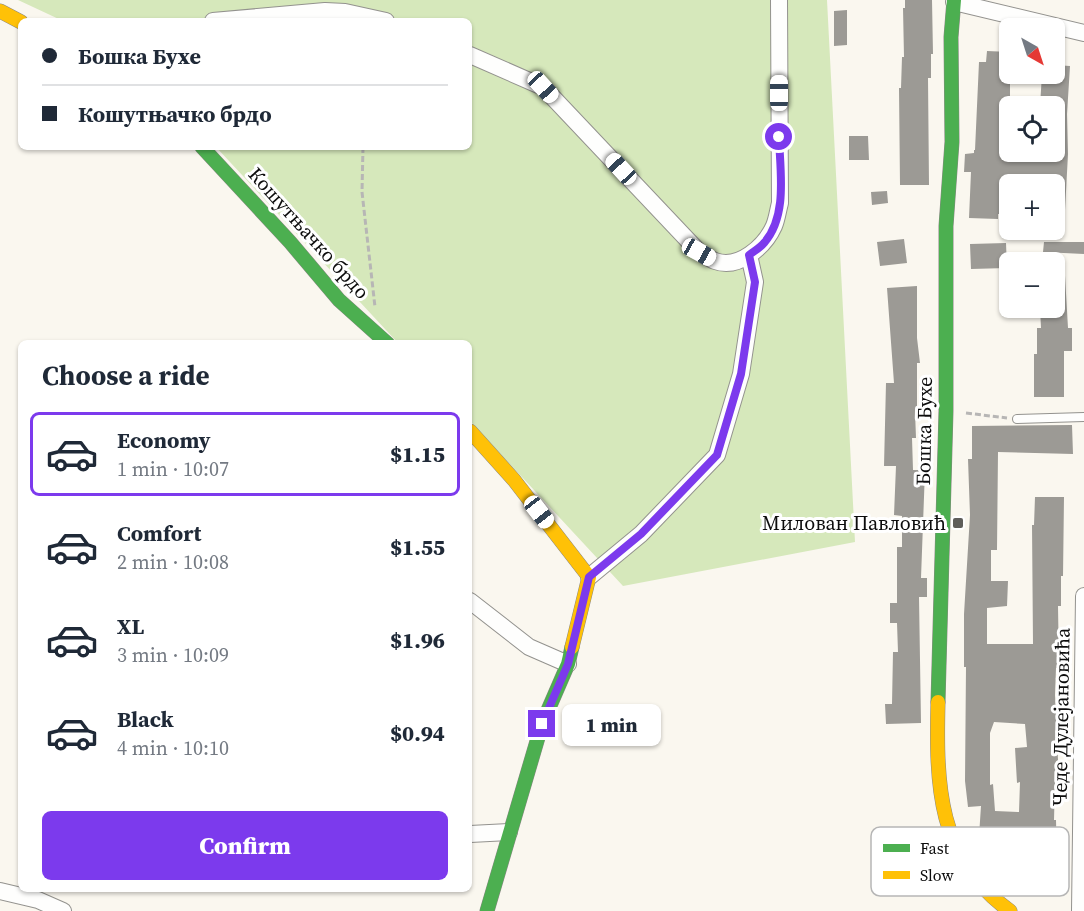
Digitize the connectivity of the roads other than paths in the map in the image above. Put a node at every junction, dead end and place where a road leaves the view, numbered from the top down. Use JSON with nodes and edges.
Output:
{"nodes":[{"id":1,"x":779,"y":0,"type":"edge"},
{"id":2,"x":954,"y":1,"type":"edge"},
{"id":3,"x":0,"y":11,"type":"edge"},
{"id":4,"x":247,"y":18,"type":"edge"},
{"id":5,"x":373,"y":18,"type":"edge"},
{"id":6,"x":18,"y":20,"type":"edge"},
{"id":7,"x":1084,"y":33,"type":"edge"},
{"id":8,"x":472,"y":56,"type":"edge"},
{"id":9,"x":205,"y":150,"type":"edge"},
{"id":10,"x":749,"y":255,"type":"junction"},
{"id":11,"x":384,"y":340,"type":"edge"},
{"id":12,"x":1084,"y":417,"type":"edge"},
{"id":13,"x":1017,"y":419,"type":"road end"},
{"id":14,"x":472,"y":433,"type":"edge"},
{"id":15,"x":589,"y":577,"type":"junction"},
{"id":16,"x":1084,"y":596,"type":"edge"},
{"id":17,"x":472,"y":603,"type":"edge"},
{"id":18,"x":568,"y":664,"type":"junction"},
{"id":19,"x":948,"y":827,"type":"edge"},
{"id":20,"x":509,"y":832,"type":"junction"},
{"id":21,"x":472,"y":834,"type":"edge"},
{"id":22,"x":0,"y":891,"type":"edge"},
{"id":23,"x":27,"y":893,"type":"edge"},
{"id":24,"x":991,"y":903,"type":"edge"},
{"id":25,"x":63,"y":911,"type":"edge"},
{"id":26,"x":487,"y":911,"type":"edge"},
{"id":27,"x":1010,"y":911,"type":"edge"},
{"id":28,"x":1080,"y":911,"type":"edge"}],
"edges":[{"from":1,"to":10,"type":"street"},
{"from":2,"to":7,"type":"street"},
{"from":2,"to":19,"type":"street","name":"Бошка Бухе"},
{"from":3,"to":6,"type":"street"},
{"from":4,"to":5,"type":"street"},
{"from":8,"to":10,"type":"street"},
{"from":9,"to":11,"type":"street","name":"Кошутњачко брдо"},
{"from":10,"to":15,"type":"street"},
{"from":12,"to":13,"type":"lane"},
{"from":14,"to":15,"type":"street"},
{"from":15,"to":18,"type":"street"},
{"from":16,"to":28,"type":"street","name":"Чеде Дулејановића"},
{"from":17,"to":18,"type":"street"},
{"from":18,"to":20,"type":"street"},
{"from":20,"to":21,"type":"street"},
{"from":20,"to":26,"type":"street"},
{"from":22,"to":23,"type":"street"},
{"from":23,"to":25,"type":"street"},
{"from":24,"to":27,"type":"street","name":"Бошка Бухе"}]}
